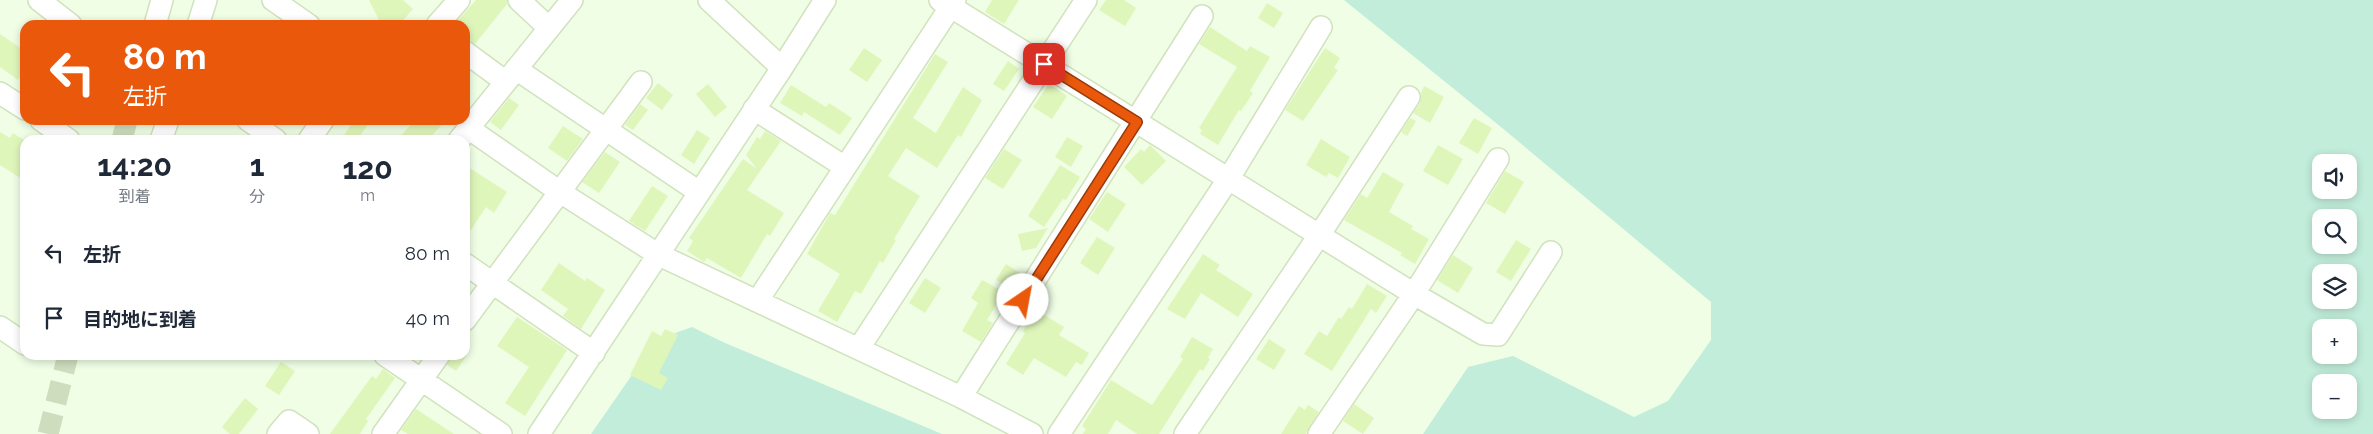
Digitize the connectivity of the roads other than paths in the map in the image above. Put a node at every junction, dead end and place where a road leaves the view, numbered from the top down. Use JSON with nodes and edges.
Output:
{"nodes":[{"id":1,"x":39,"y":0,"type":"edge"},
{"id":2,"x":162,"y":0,"type":"edge"},
{"id":3,"x":206,"y":0,"type":"edge"},
{"id":4,"x":273,"y":0,"type":"edge"},
{"id":5,"x":459,"y":0,"type":"edge"},
{"id":6,"x":519,"y":0,"type":"edge"},
{"id":7,"x":572,"y":0,"type":"edge"},
{"id":8,"x":709,"y":0,"type":"edge"},
{"id":9,"x":825,"y":0,"type":"edge"},
{"id":10,"x":1086,"y":0,"type":"edge"},
{"id":11,"x":948,"y":2,"type":"edge"},
{"id":12,"x":1202,"y":16,"type":"dead end"},
{"id":13,"x":65,"y":20,"type":"edge"},
{"id":14,"x":156,"y":20,"type":"edge"},
{"id":15,"x":200,"y":20,"type":"edge"},
{"id":16,"x":302,"y":20,"type":"edge"},
{"id":17,"x":441,"y":20,"type":"edge"},
{"id":18,"x":1321,"y":27,"type":"dead end"},
{"id":19,"x":549,"y":28,"type":"junction"},
{"id":20,"x":470,"y":54,"type":"edge"},
{"id":21,"x":1044,"y":64,"type":"junction"},
{"id":22,"x":782,"y":68,"type":"junction"},
{"id":23,"x":511,"y":75,"type":"junction"},
{"id":24,"x":642,"y":82,"type":"dead end"},
{"id":25,"x":0,"y":93,"type":"edge"},
{"id":26,"x":1409,"y":97,"type":"dead end"},
{"id":27,"x":20,"y":106,"type":"edge"},
{"id":28,"x":754,"y":109,"type":"junction"},
{"id":29,"x":1137,"y":122,"type":"junction"},
{"id":30,"x":49,"y":125,"type":"edge"},
{"id":31,"x":255,"y":125,"type":"edge"},
{"id":32,"x":606,"y":129,"type":"junction"},
{"id":33,"x":463,"y":134,"type":"edge"},
{"id":34,"x":62,"y":135,"type":"edge"},
{"id":35,"x":269,"y":135,"type":"edge"},
{"id":36,"x":470,"y":138,"type":"edge"},
{"id":37,"x":1498,"y":159,"type":"dead end"},
{"id":38,"x":845,"y":167,"type":"junction"},
{"id":39,"x":1230,"y":178,"type":"junction"},
{"id":40,"x":560,"y":192,"type":"junction"},
{"id":41,"x":698,"y":192,"type":"junction"},
{"id":42,"x":1320,"y":234,"type":"junction"},
{"id":43,"x":1551,"y":252,"type":"dead end"},
{"id":44,"x":659,"y":255,"type":"junction"},
{"id":45,"x":470,"y":267,"type":"edge"},
{"id":46,"x":493,"y":282,"type":"junction"},
{"id":47,"x":1414,"y":294,"type":"junction"},
{"id":48,"x":758,"y":300,"type":"junction"},
{"id":49,"x":470,"y":313,"type":"edge"},
{"id":50,"x":0,"y":327,"type":"edge"},
{"id":51,"x":20,"y":341,"type":"edge"},
{"id":52,"x":860,"y":348,"type":"junction"},
{"id":53,"x":594,"y":353,"type":"junction"},
{"id":54,"x":393,"y":360,"type":"edge"},
{"id":55,"x":435,"y":360,"type":"edge"},
{"id":56,"x":421,"y":379,"type":"junction"},
{"id":57,"x":960,"y":397,"type":"junction"},
{"id":58,"x":278,"y":434,"type":"edge"},
{"id":59,"x":308,"y":434,"type":"edge"},
{"id":60,"x":383,"y":434,"type":"edge"},
{"id":61,"x":501,"y":434,"type":"edge"},
{"id":62,"x":539,"y":434,"type":"edge"},
{"id":63,"x":1032,"y":434,"type":"edge"},
{"id":64,"x":1059,"y":434,"type":"edge"},
{"id":65,"x":1185,"y":434,"type":"edge"},
{"id":66,"x":1319,"y":434,"type":"edge"}],
"edges":[{"from":1,"to":13,"type":"street"},
{"from":2,"to":14,"type":"street"},
{"from":3,"to":15,"type":"street"},
{"from":4,"to":16,"type":"street"},
{"from":5,"to":17,"type":"street"},
{"from":6,"to":19,"type":"street"},
{"from":7,"to":19,"type":"street"},
{"from":8,"to":22,"type":"street"},
{"from":9,"to":22,"type":"street"},
{"from":10,"to":21,"type":"street"},
{"from":11,"to":21,"type":"street"},
{"from":11,"to":38,"type":"street"},
{"from":12,"to":29,"type":"street"},
{"from":18,"to":39,"type":"street"},
{"from":19,"to":23,"type":"street"},
{"from":20,"to":23,"type":"street"},
{"from":21,"to":29,"type":"street"},
{"from":21,"to":52,"type":"street"},
{"from":22,"to":28,"type":"street"},
{"from":23,"to":32,"type":"street"},
{"from":23,"to":33,"type":"street"},
{"from":24,"to":32,"type":"street"},
{"from":25,"to":27,"type":"street"},
{"from":26,"to":42,"type":"street"},
{"from":28,"to":38,"type":"street"},
{"from":28,"to":41,"type":"street"},
{"from":29,"to":39,"type":"street"},
{"from":29,"to":57,"type":"street"},
{"from":30,"to":34,"type":"street"},
{"from":31,"to":35,"type":"street"},
{"from":32,"to":40,"type":"street"},
{"from":32,"to":41,"type":"street"},
{"from":36,"to":40,"type":"street"},
{"from":37,"to":47,"type":"street"},
{"from":38,"to":48,"type":"street"},
{"from":39,"to":42,"type":"street"},
{"from":39,"to":64,"type":"street"},
{"from":40,"to":44,"type":"street"},
{"from":40,"to":46,"type":"street"},
{"from":41,"to":44,"type":"street"},
{"from":42,"to":47,"type":"street"},
{"from":42,"to":65,"type":"street"},
{"from":43,"to":47,"type":"street"},
{"from":44,"to":48,"type":"street"},
{"from":44,"to":53,"type":"street"},
{"from":45,"to":46,"type":"street"},
{"from":46,"to":49,"type":"street"},
{"from":46,"to":53,"type":"street"},
{"from":47,"to":66,"type":"street"},
{"from":48,"to":52,"type":"street"},
{"from":50,"to":51,"type":"street"},
{"from":52,"to":57,"type":"street"},
{"from":53,"to":62,"type":"street"},
{"from":54,"to":56,"type":"street"},
{"from":55,"to":56,"type":"street"},
{"from":56,"to":60,"type":"street"},
{"from":56,"to":61,"type":"street"},
{"from":57,"to":63,"type":"street"},
{"from":58,"to":59,"type":"street"}]}
